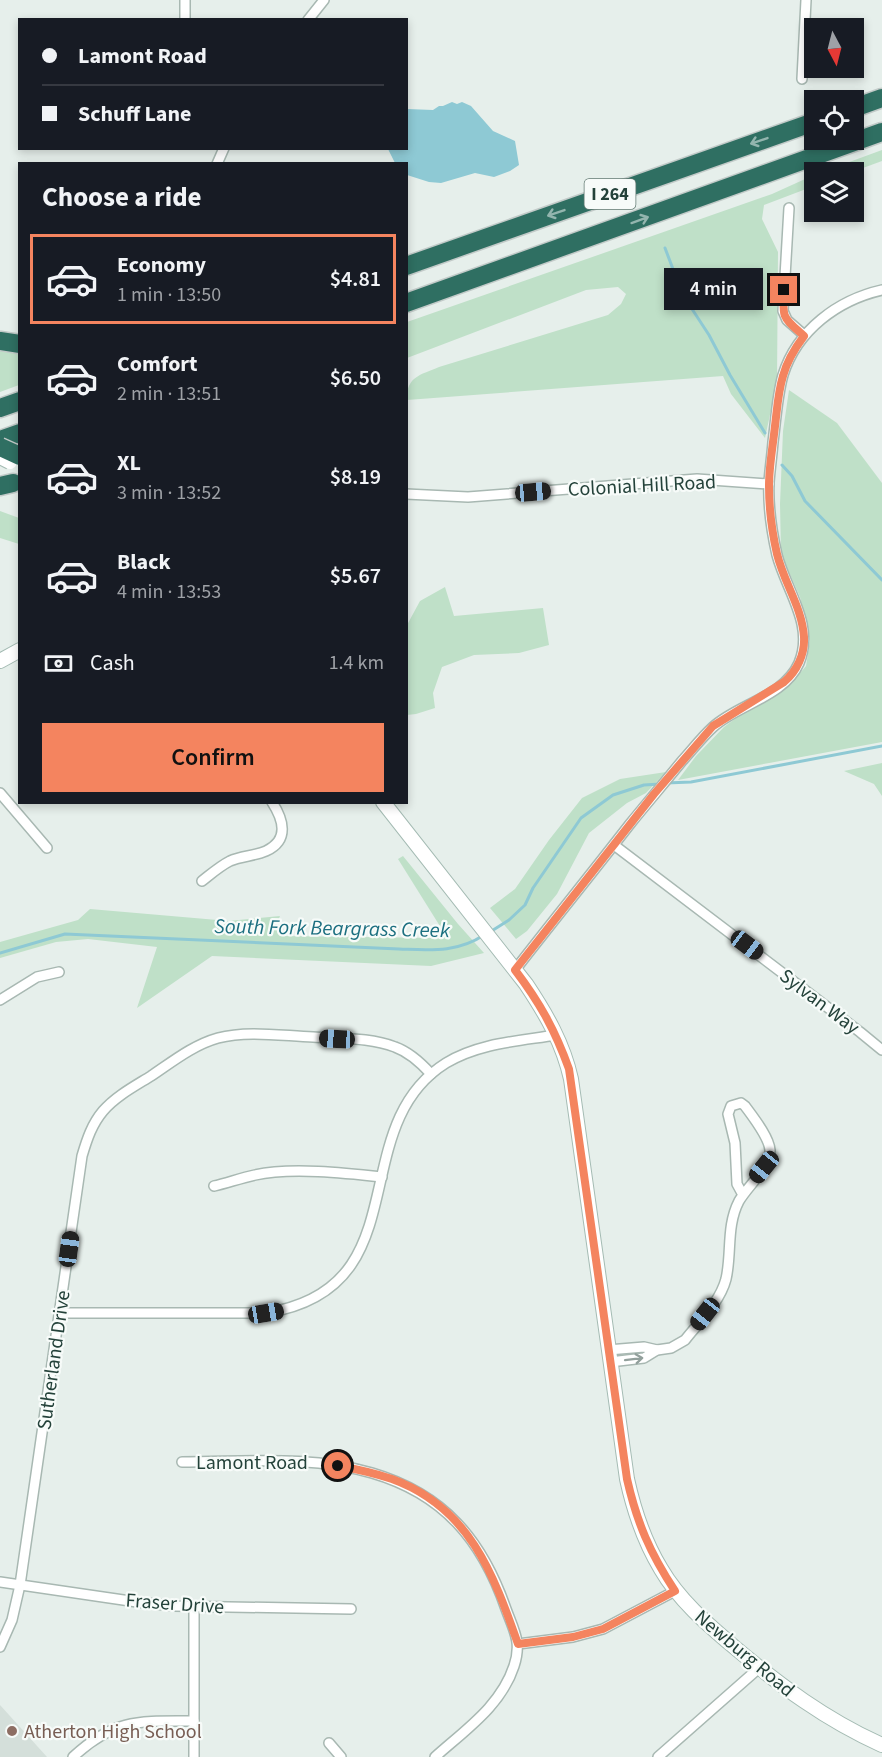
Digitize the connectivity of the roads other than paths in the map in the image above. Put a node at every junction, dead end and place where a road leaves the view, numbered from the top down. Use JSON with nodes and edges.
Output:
{"nodes":[{"id":1,"x":185,"y":0,"type":"edge"},
{"id":2,"x":324,"y":0,"type":"edge"},
{"id":3,"x":806,"y":0,"type":"edge"},
{"id":4,"x":185,"y":18,"type":"edge"},
{"id":5,"x":310,"y":18,"type":"edge"},
{"id":6,"x":802,"y":79,"type":"dead end"},
{"id":7,"x":882,"y":98,"type":"edge"},
{"id":8,"x":864,"y":104,"type":"edge"},
{"id":9,"x":804,"y":126,"type":"edge"},
{"id":10,"x":882,"y":132,"type":"edge"},
{"id":11,"x":789,"y":208,"type":"dead end"},
{"id":12,"x":408,"y":265,"type":"edge"},
{"id":13,"x":503,"y":269,"type":"junction"},
{"id":14,"x":882,"y":290,"type":"edge"},
{"id":15,"x":408,"y":302,"type":"edge"},
{"id":16,"x":408,"y":314,"type":"edge"},
{"id":17,"x":804,"y":336,"type":"junction"},
{"id":18,"x":0,"y":341,"type":"edge"},
{"id":19,"x":18,"y":344,"type":"edge"},
{"id":20,"x":18,"y":402,"type":"edge"},
{"id":21,"x":0,"y":408,"type":"edge"},
{"id":22,"x":18,"y":434,"type":"edge"},
{"id":23,"x":0,"y":440,"type":"edge"},
{"id":24,"x":769,"y":484,"type":"junction"},
{"id":25,"x":408,"y":494,"type":"edge"},
{"id":26,"x":18,"y":651,"type":"edge"},
{"id":27,"x":0,"y":661,"type":"edge"},
{"id":28,"x":0,"y":793,"type":"edge"},
{"id":29,"x":273,"y":804,"type":"edge"},
{"id":30,"x":385,"y":804,"type":"edge"},
{"id":31,"x":614,"y":845,"type":"junction"},
{"id":32,"x":47,"y":848,"type":"dead end"},
{"id":33,"x":202,"y":881,"type":"dead end"},
{"id":34,"x":515,"y":970,"type":"junction"},
{"id":35,"x":59,"y":972,"type":"dead end"},
{"id":36,"x":0,"y":1000,"type":"edge"},
{"id":37,"x":556,"y":1035,"type":"junction"},
{"id":38,"x":882,"y":1050,"type":"edge"},
{"id":39,"x":431,"y":1074,"type":"junction"},
{"id":40,"x":382,"y":1177,"type":"junction"},
{"id":41,"x":214,"y":1186,"type":"dead end"},
{"id":42,"x":743,"y":1195,"type":"junction"},
{"id":43,"x":60,"y":1313,"type":"junction"},
{"id":44,"x":609,"y":1356,"type":"junction"},
{"id":45,"x":182,"y":1462,"type":"dead end"},
{"id":46,"x":0,"y":1582,"type":"edge"},
{"id":47,"x":20,"y":1585,"type":"junction"},
{"id":48,"x":675,"y":1591,"type":"junction"},
{"id":49,"x":194,"y":1606,"type":"junction"},
{"id":50,"x":351,"y":1609,"type":"dead end"},
{"id":51,"x":518,"y":1644,"type":"junction"},
{"id":52,"x":0,"y":1647,"type":"edge"},
{"id":53,"x":759,"y":1668,"type":"junction"},
{"id":54,"x":194,"y":1721,"type":"junction"},
{"id":55,"x":329,"y":1743,"type":"dead end"},
{"id":56,"x":882,"y":1745,"type":"edge"},
{"id":57,"x":73,"y":1757,"type":"edge"},
{"id":58,"x":194,"y":1757,"type":"edge"},
{"id":59,"x":341,"y":1757,"type":"edge"},
{"id":60,"x":435,"y":1757,"type":"edge"},
{"id":61,"x":658,"y":1757,"type":"edge"}],
"edges":[{"from":1,"to":4,"type":"street"},
{"from":2,"to":5,"type":"street"},
{"from":3,"to":6,"type":"street"},
{"from":7,"to":8,"type":"highway"},
{"from":9,"to":12,"type":"highway","number":"I 264","one_way":true},
{"from":13,"to":10,"type":"highway","number":"I 264","one_way":true},
{"from":11,"to":17,"type":"street"},
{"from":13,"to":15,"type":"highway","number":"I 264"},
{"from":13,"to":16,"type":"highway"},
{"from":14,"to":17,"type":"street"},
{"from":17,"to":24,"type":"street"},
{"from":18,"to":19,"type":"highway"},
{"from":20,"to":21,"type":"highway"},
{"from":22,"to":23,"type":"highway"},
{"from":24,"to":25,"type":"street","name":"Colonial Hill Road"},
{"from":24,"to":31,"type":"street"},
{"from":26,"to":27,"type":"main road"},
{"from":28,"to":32,"type":"street"},
{"from":29,"to":33,"type":"street"},
{"from":30,"to":34,"type":"main road","name":"Newburg Road"},
{"from":31,"to":34,"type":"street"},
{"from":31,"to":38,"type":"street","name":"Sylvan Way"},
{"from":34,"to":37,"type":"main road","name":"Newburg Road"},
{"from":35,"to":36,"type":"street"},
{"from":37,"to":39,"type":"street"},
{"from":37,"to":44,"type":"main road","name":"Newburg Road"},
{"from":39,"to":40,"type":"street"},
{"from":39,"to":43,"type":"street","name":"Sutherland Drive"},
{"from":40,"to":41,"type":"street"},
{"from":40,"to":43,"type":"street"},
{"from":42,"to":42,"type":"street"},
{"from":42,"to":44,"type":"street"},
{"from":43,"to":47,"type":"street","name":"Sutherland Drive"},
{"from":44,"to":48,"type":"main road","name":"Newburg Road"},
{"from":45,"to":51,"type":"street","name":"Lamont Road"},
{"from":46,"to":47,"type":"street","name":"Fraser Drive"},
{"from":47,"to":49,"type":"street","name":"Fraser Drive"},
{"from":47,"to":52,"type":"street","name":"Sutherland Drive"},
{"from":48,"to":51,"type":"street"},
{"from":48,"to":53,"type":"main road","name":"Newburg Road"},
{"from":49,"to":50,"type":"street","name":"Fraser Drive"},
{"from":49,"to":54,"type":"street"},
{"from":51,"to":60,"type":"street"},
{"from":53,"to":56,"type":"main road","name":"Newburg Road"},
{"from":53,"to":61,"type":"street"},
{"from":54,"to":57,"type":"street"},
{"from":54,"to":58,"type":"street"},
{"from":55,"to":59,"type":"street"}]}
